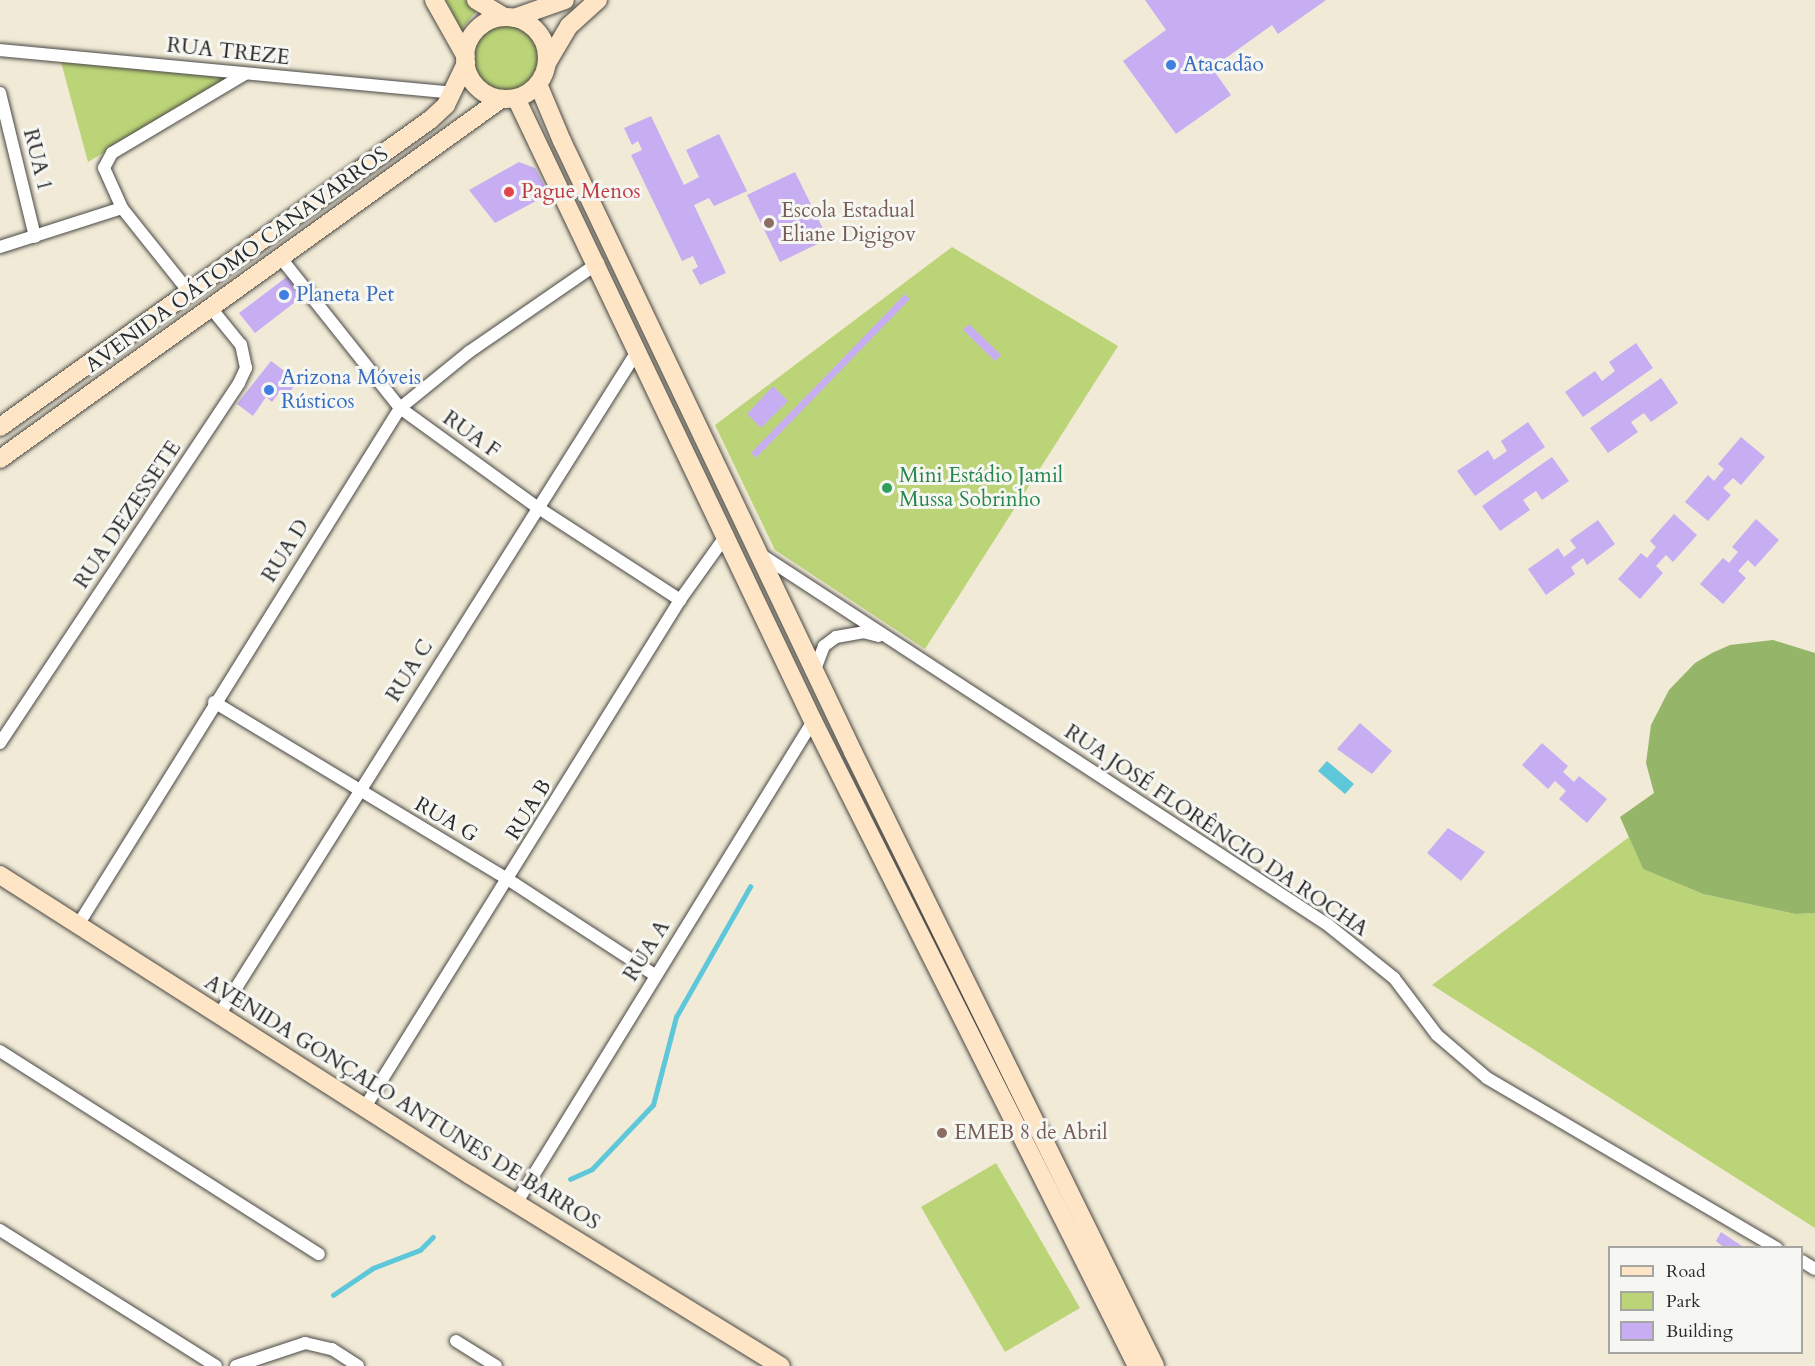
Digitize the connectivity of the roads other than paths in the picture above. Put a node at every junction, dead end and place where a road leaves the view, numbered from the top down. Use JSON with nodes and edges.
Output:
{"nodes":[{"id":1,"x":434,"y":0,"type":"edge"},
{"id":2,"x":476,"y":0,"type":"edge"},
{"id":3,"x":565,"y":0,"type":"edge"},
{"id":4,"x":598,"y":0,"type":"edge"},
{"id":5,"x":509,"y":17,"type":"junction"},
{"id":6,"x":0,"y":50,"type":"edge"},
{"id":7,"x":466,"y":60,"type":"junction"},
{"id":8,"x":547,"y":64,"type":"junction"},
{"id":9,"x":245,"y":74,"type":"junction"},
{"id":10,"x":538,"y":84,"type":"junction"},
{"id":11,"x":0,"y":93,"type":"edge"},
{"id":12,"x":452,"y":93,"type":"junction"},
{"id":13,"x":508,"y":98,"type":"junction"},
{"id":14,"x":122,"y":208,"type":"junction"},
{"id":15,"x":35,"y":237,"type":"junction"},
{"id":16,"x":1,"y":248,"type":"edge"},
{"id":17,"x":280,"y":257,"type":"junction"},
{"id":18,"x":598,"y":263,"type":"junction"},
{"id":19,"x":189,"y":292,"type":"junction"},
{"id":20,"x":211,"y":308,"type":"junction"},
{"id":21,"x":638,"y":350,"type":"junction"},
{"id":22,"x":400,"y":408,"type":"junction"},
{"id":23,"x":0,"y":427,"type":"edge"},
{"id":24,"x":0,"y":459,"type":"edge"},
{"id":25,"x":537,"y":507,"type":"junction"},
{"id":26,"x":727,"y":534,"type":"junction"},
{"id":27,"x":757,"y":552,"type":"junction"},
{"id":28,"x":680,"y":600,"type":"junction"},
{"id":29,"x":889,"y":638,"type":"junction"},
{"id":30,"x":814,"y":672,"type":"junction"},
{"id":31,"x":214,"y":702,"type":"junction"},
{"id":32,"x":813,"y":721,"type":"junction"},
{"id":33,"x":0,"y":742,"type":"edge"},
{"id":34,"x":358,"y":791,"type":"junction"},
{"id":35,"x":0,"y":875,"type":"edge"},
{"id":36,"x":509,"y":880,"type":"junction"},
{"id":37,"x":78,"y":925,"type":"junction"},
{"id":38,"x":655,"y":975,"type":"junction"},
{"id":39,"x":219,"y":1015,"type":"junction"},
{"id":40,"x":0,"y":1051,"type":"edge"},
{"id":41,"x":365,"y":1107,"type":"junction"},
{"id":42,"x":517,"y":1202,"type":"junction"},
{"id":43,"x":0,"y":1230,"type":"edge"},
{"id":44,"x":1774,"y":1246,"type":"edge"},
{"id":45,"x":319,"y":1254,"type":"dead end"},
{"id":46,"x":456,"y":1341,"type":"dead end"},
{"id":47,"x":216,"y":1366,"type":"edge"},
{"id":48,"x":236,"y":1366,"type":"edge"},
{"id":49,"x":357,"y":1366,"type":"edge"},
{"id":50,"x":496,"y":1366,"type":"edge"},
{"id":51,"x":781,"y":1366,"type":"edge"},
{"id":52,"x":1137,"y":1366,"type":"edge"},
{"id":53,"x":1155,"y":1366,"type":"edge"}],
"edges":[{"from":1,"to":7,"type":"main road"},
{"from":2,"to":5,"type":"main road"},
{"from":3,"to":5,"type":"main road"},
{"from":4,"to":8,"type":"main road"},
{"from":5,"to":7,"type":"main road"},
{"from":5,"to":8,"type":"main road"},
{"from":6,"to":9,"type":"street","name":"RUA TREZE"},
{"from":7,"to":12,"type":"main road","name":"AVENIDA OÁTOMO CANAVARROS"},
{"from":7,"to":13,"type":"main road"},
{"from":8,"to":10,"type":"main road"},
{"from":9,"to":12,"type":"street","name":"RUA TREZE"},
{"from":9,"to":14,"type":"street"},
{"from":10,"to":13,"type":"main road"},
{"from":10,"to":27,"type":"main road"},
{"from":11,"to":15,"type":"street","name":"RUA 1"},
{"from":12,"to":19,"type":"main road","name":"AVENIDA OÁTOMO CANAVARROS"},
{"from":13,"to":17,"type":"main road","name":"AVENIDA OÁTOMO CANAVARROS"},
{"from":13,"to":18,"type":"main road"},
{"from":14,"to":15,"type":"street"},
{"from":14,"to":19,"type":"street"},
{"from":15,"to":16,"type":"street"},
{"from":17,"to":20,"type":"main road","name":"AVENIDA OÁTOMO CANAVARROS"},
{"from":17,"to":22,"type":"street","name":"RUA F"},
{"from":18,"to":21,"type":"main road"},
{"from":18,"to":22,"type":"street","name":"RUA D"},
{"from":19,"to":23,"type":"main road","name":"AVENIDA OÁTOMO CANAVARROS"},
{"from":20,"to":24,"type":"main road","name":"AVENIDA OÁTOMO CANAVARROS"},
{"from":20,"to":33,"type":"street","name":"RUA DEZESSETE"},
{"from":21,"to":25,"type":"street","name":"RUA C"},
{"from":21,"to":26,"type":"main road"},
{"from":22,"to":25,"type":"street","name":"RUA F"},
{"from":22,"to":31,"type":"street","name":"RUA D"},
{"from":25,"to":28,"type":"street","name":"RUA F"},
{"from":25,"to":34,"type":"street","name":"RUA C"},
{"from":26,"to":28,"type":"street","name":"RUA B"},
{"from":26,"to":32,"type":"main road"},
{"from":27,"to":29,"type":"street","name":"RUA JOSÉ FLORÊNCIO DA ROCHA"},
{"from":27,"to":30,"type":"main road"},
{"from":28,"to":36,"type":"street","name":"RUA B"},
{"from":29,"to":30,"type":"street","name":"RUA JOSÉ FLORÊNCIO DA ROCHA"},
{"from":29,"to":44,"type":"street","name":"RUA JOSÉ FLORÊNCIO DA ROCHA"},
{"from":30,"to":53,"type":"main road"},
{"from":31,"to":34,"type":"street","name":"RUA G"},
{"from":31,"to":37,"type":"street","name":"RUA D"},
{"from":32,"to":38,"type":"street","name":"RUA A"},
{"from":32,"to":52,"type":"main road"},
{"from":34,"to":36,"type":"street","name":"RUA G"},
{"from":34,"to":39,"type":"street","name":"RUA C"},
{"from":35,"to":37,"type":"main road","name":"AVENIDA GONÇALO ANTUNES DE BARROS"},
{"from":36,"to":38,"type":"street","name":"RUA G"},
{"from":36,"to":41,"type":"street","name":"RUA B"},
{"from":37,"to":39,"type":"main road","name":"AVENIDA GONÇALO ANTUNES DE BARROS"},
{"from":38,"to":42,"type":"street","name":"RUA A"},
{"from":39,"to":41,"type":"main road","name":"AVENIDA GONÇALO ANTUNES DE BARROS"},
{"from":40,"to":45,"type":"street"},
{"from":41,"to":42,"type":"main road","name":"AVENIDA GONÇALO ANTUNES DE BARROS"},
{"from":42,"to":51,"type":"main road","name":"AVENIDA GONÇALO ANTUNES DE BARROS"},
{"from":43,"to":47,"type":"street"},
{"from":46,"to":50,"type":"street"},
{"from":48,"to":49,"type":"street"}]}
